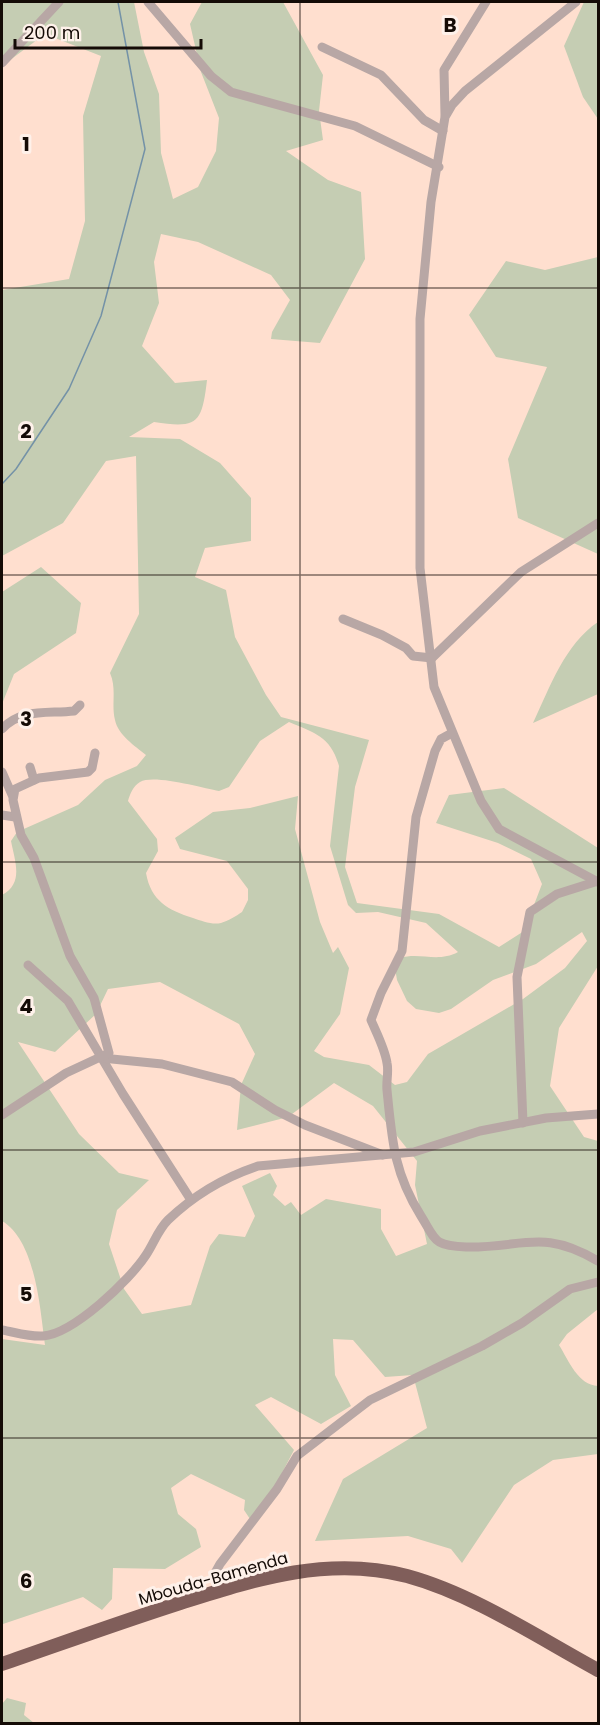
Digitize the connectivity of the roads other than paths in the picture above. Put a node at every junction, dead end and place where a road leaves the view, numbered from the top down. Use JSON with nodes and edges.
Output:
{"nodes":[{"id":1,"x":59,"y":2,"type":"edge"},
{"id":2,"x":148,"y":2,"type":"edge"},
{"id":3,"x":486,"y":2,"type":"edge"},
{"id":4,"x":576,"y":2,"type":"edge"},
{"id":5,"x":322,"y":47,"type":"dead end"},
{"id":6,"x":2,"y":63,"type":"edge"},
{"id":7,"x":445,"y":117,"type":"junction"},
{"id":8,"x":443,"y":131,"type":"junction"},
{"id":9,"x":439,"y":166,"type":"junction"},
{"id":10,"x":598,"y":523,"type":"edge"},
{"id":11,"x":343,"y":619,"type":"dead end"},
{"id":12,"x":432,"y":658,"type":"junction"},
{"id":13,"x":80,"y":705,"type":"dead end"},
{"id":14,"x":2,"y":729,"type":"edge"},
{"id":15,"x":452,"y":733,"type":"junction"},
{"id":16,"x":95,"y":753,"type":"dead end"},
{"id":17,"x":30,"y":767,"type":"dead end"},
{"id":18,"x":2,"y":772,"type":"edge"},
{"id":19,"x":34,"y":780,"type":"junction"},
{"id":20,"x":14,"y":800,"type":"junction"},
{"id":21,"x":2,"y":815,"type":"edge"},
{"id":22,"x":15,"y":817,"type":"junction"},
{"id":23,"x":598,"y":881,"type":"edge"},
{"id":24,"x":28,"y":965,"type":"dead end"},
{"id":25,"x":102,"y":1058,"type":"junction"},
{"id":26,"x":598,"y":1114,"type":"edge"},
{"id":27,"x":2,"y":1115,"type":"edge"},
{"id":28,"x":523,"y":1123,"type":"junction"},
{"id":29,"x":390,"y":1155,"type":"junction"},
{"id":30,"x":191,"y":1200,"type":"junction"},
{"id":31,"x":598,"y":1261,"type":"edge"},
{"id":32,"x":598,"y":1282,"type":"edge"},
{"id":33,"x":2,"y":1330,"type":"edge"},
{"id":34,"x":217,"y":1591,"type":"junction"},
{"id":35,"x":2,"y":1665,"type":"edge"},
{"id":36,"x":598,"y":1670,"type":"edge"}],
"edges":[{"from":1,"to":6,"type":"street"},
{"from":2,"to":9,"type":"street"},
{"from":3,"to":7,"type":"street"},
{"from":4,"to":7,"type":"street"},
{"from":5,"to":8,"type":"street"},
{"from":7,"to":8,"type":"street"},
{"from":8,"to":9,"type":"street"},
{"from":9,"to":12,"type":"street"},
{"from":10,"to":12,"type":"street"},
{"from":11,"to":12,"type":"street"},
{"from":12,"to":15,"type":"street"},
{"from":13,"to":14,"type":"street"},
{"from":15,"to":23,"type":"street"},
{"from":15,"to":29,"type":"street"},
{"from":16,"to":19,"type":"street"},
{"from":17,"to":19,"type":"street"},
{"from":18,"to":20,"type":"street"},
{"from":19,"to":20,"type":"street"},
{"from":20,"to":22,"type":"street"},
{"from":21,"to":22,"type":"street"},
{"from":22,"to":25,"type":"street"},
{"from":23,"to":28,"type":"street"},
{"from":24,"to":25,"type":"street"},
{"from":25,"to":27,"type":"street"},
{"from":25,"to":29,"type":"street"},
{"from":25,"to":30,"type":"street"},
{"from":26,"to":28,"type":"street"},
{"from":28,"to":29,"type":"street"},
{"from":29,"to":30,"type":"street"},
{"from":29,"to":31,"type":"street"},
{"from":30,"to":33,"type":"street"},
{"from":32,"to":34,"type":"street"},
{"from":34,"to":35,"type":"highway","name":"Mbouda-Bamenda"},
{"from":34,"to":36,"type":"highway","name":"Mbouda-Bamenda"}]}
